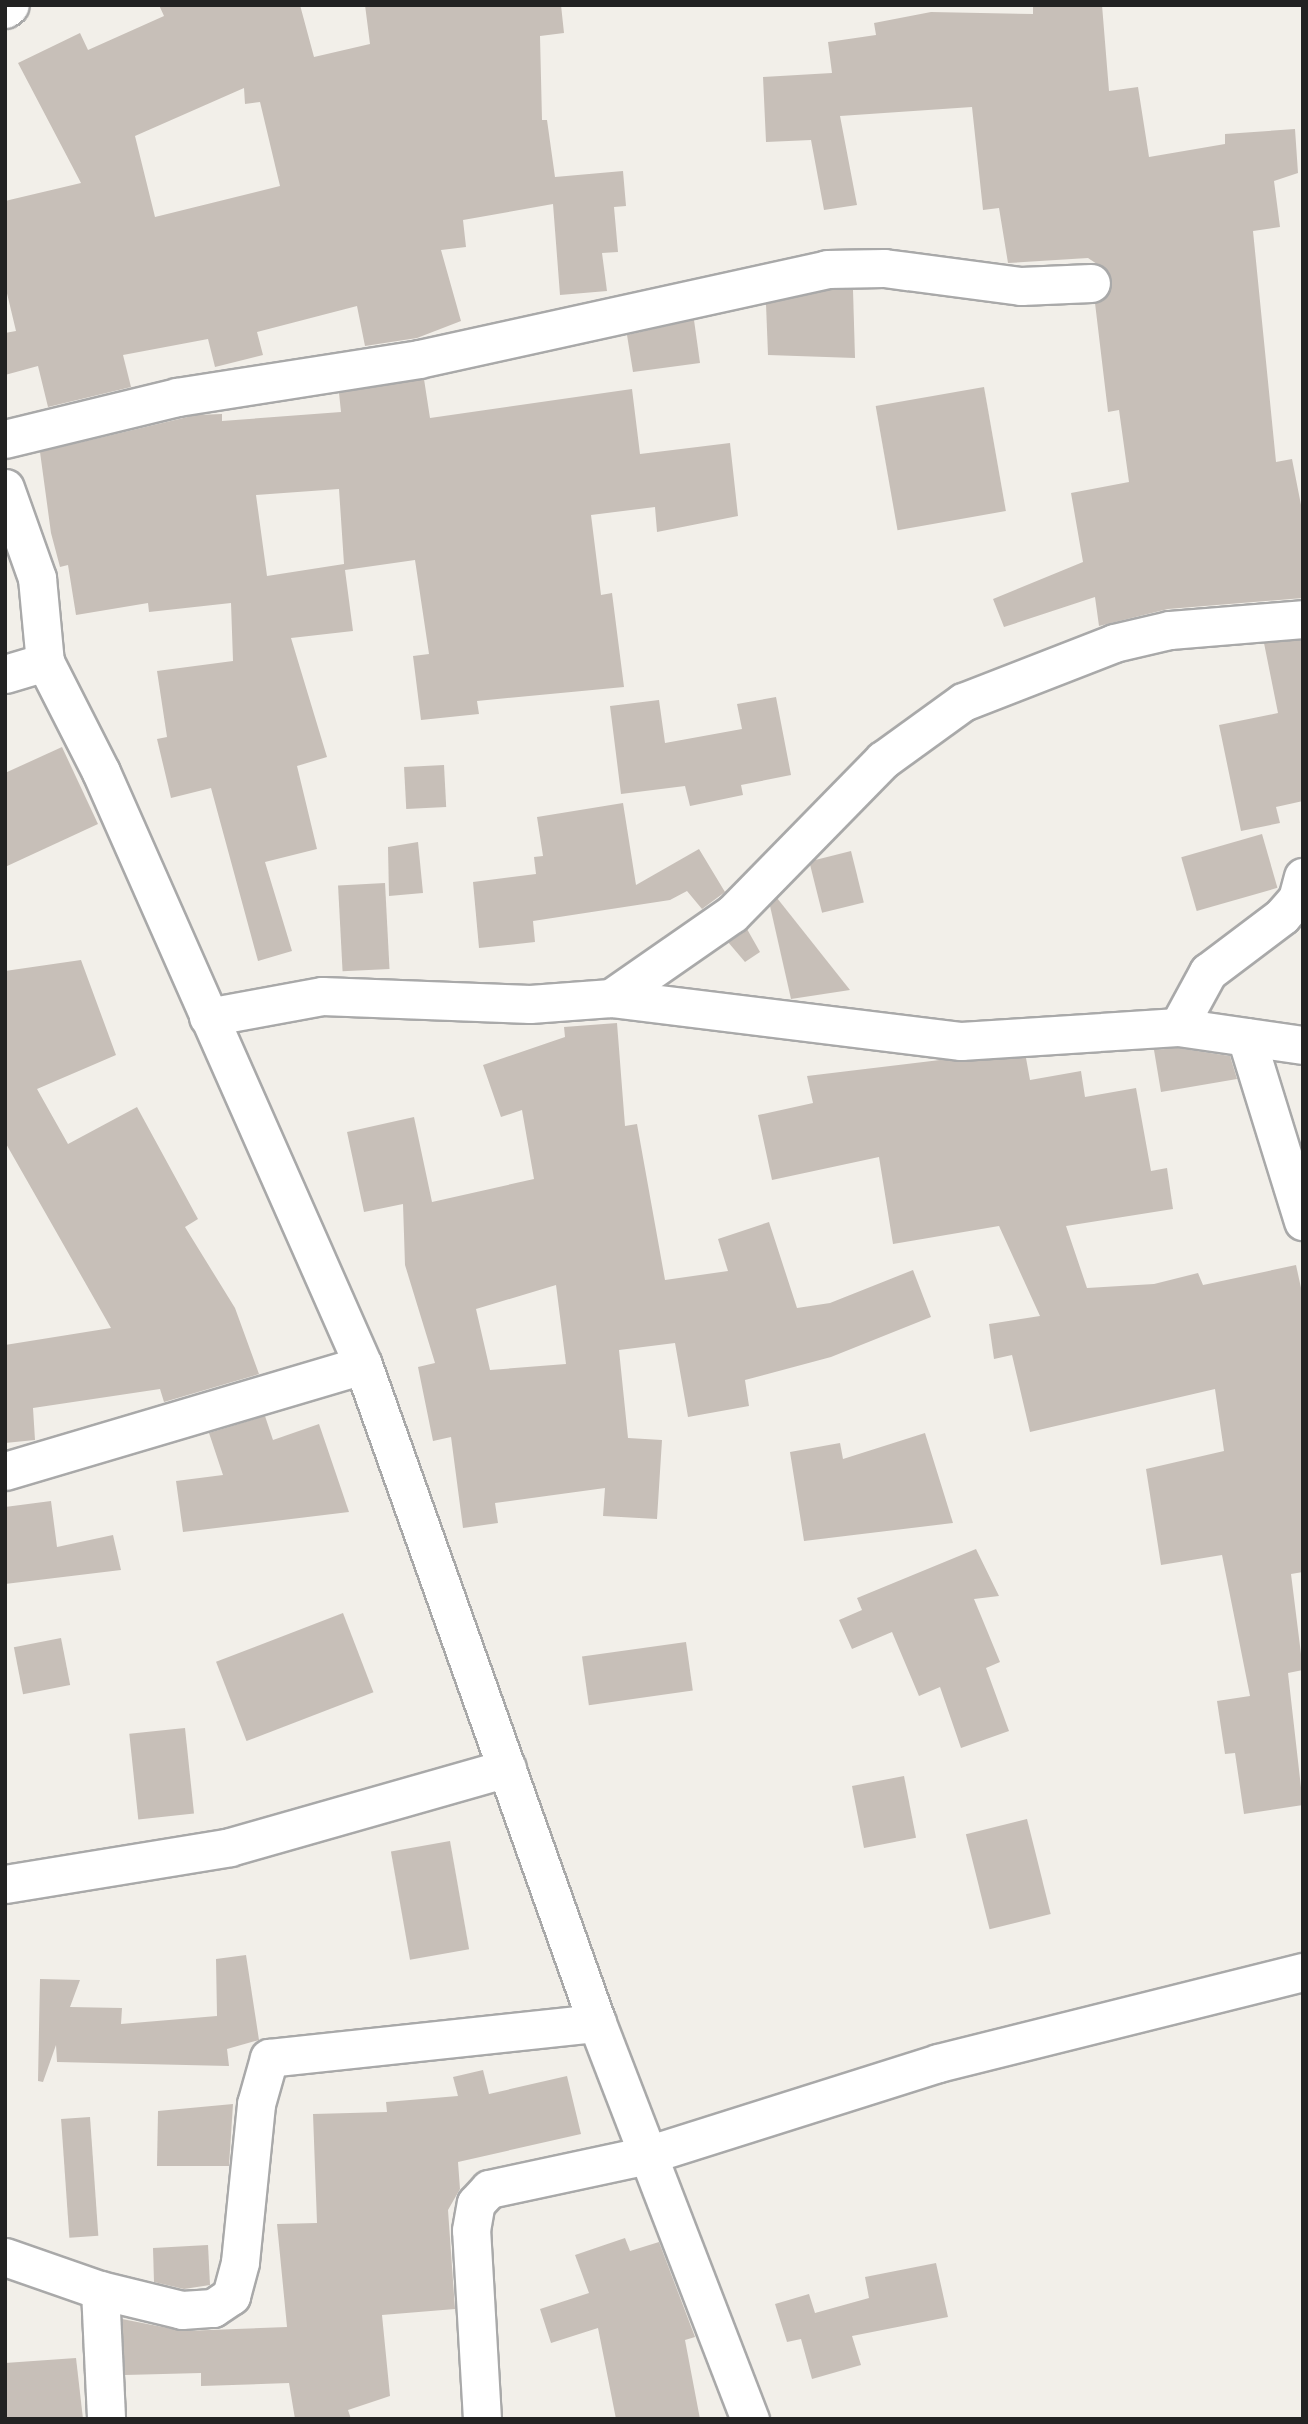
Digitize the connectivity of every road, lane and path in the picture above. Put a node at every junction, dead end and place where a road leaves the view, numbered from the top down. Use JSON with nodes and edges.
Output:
{"nodes":[{"id":1,"x":10,"y":5,"type":"edge"},
{"id":2,"x":5,"y":9,"type":"edge"},
{"id":3,"x":1091,"y":283,"type":"dead end"},
{"id":4,"x":5,"y":439,"type":"edge"},
{"id":5,"x":5,"y":488,"type":"edge"},
{"id":6,"x":1303,"y":619,"type":"edge"},
{"id":7,"x":45,"y":662,"type":"junction"},
{"id":8,"x":5,"y":674,"type":"edge"},
{"id":9,"x":1303,"y":877,"type":"edge"},
{"id":10,"x":611,"y":998,"type":"junction"},
{"id":11,"x":208,"y":1017,"type":"junction"},
{"id":12,"x":1178,"y":1027,"type":"junction"},
{"id":13,"x":1246,"y":1037,"type":"junction"},
{"id":14,"x":1303,"y":1045,"type":"edge"},
{"id":15,"x":1303,"y":1221,"type":"edge"},
{"id":16,"x":363,"y":1365,"type":"junction"},
{"id":17,"x":5,"y":1471,"type":"edge"},
{"id":18,"x":507,"y":1768,"type":"junction"},
{"id":19,"x":5,"y":1884,"type":"edge"},
{"id":20,"x":1303,"y":1972,"type":"edge"},
{"id":21,"x":597,"y":2023,"type":"junction"},
{"id":22,"x":647,"y":2155,"type":"junction"},
{"id":23,"x":5,"y":2258,"type":"edge"},
{"id":24,"x":100,"y":2290,"type":"junction"},
{"id":25,"x":106,"y":2419,"type":"edge"},
{"id":26,"x":482,"y":2419,"type":"edge"},
{"id":27,"x":750,"y":2419,"type":"edge"}],
"edges":[{"from":1,"to":2,"type":"street"},
{"from":3,"to":4,"type":"street"},
{"from":5,"to":7,"type":"street"},
{"from":6,"to":10,"type":"street"},
{"from":7,"to":8,"type":"street"},
{"from":7,"to":11,"type":"street"},
{"from":9,"to":12,"type":"street"},
{"from":10,"to":11,"type":"street"},
{"from":10,"to":12,"type":"street"},
{"from":11,"to":16,"type":"street"},
{"from":12,"to":13,"type":"street"},
{"from":13,"to":14,"type":"street"},
{"from":13,"to":15,"type":"street"},
{"from":16,"to":17,"type":"street"},
{"from":16,"to":18,"type":"street"},
{"from":18,"to":19,"type":"street"},
{"from":18,"to":21,"type":"street"},
{"from":20,"to":22,"type":"street"},
{"from":21,"to":22,"type":"street"},
{"from":21,"to":24,"type":"street"},
{"from":22,"to":26,"type":"street"},
{"from":22,"to":27,"type":"street"},
{"from":23,"to":24,"type":"street"},
{"from":24,"to":25,"type":"street"}]}
